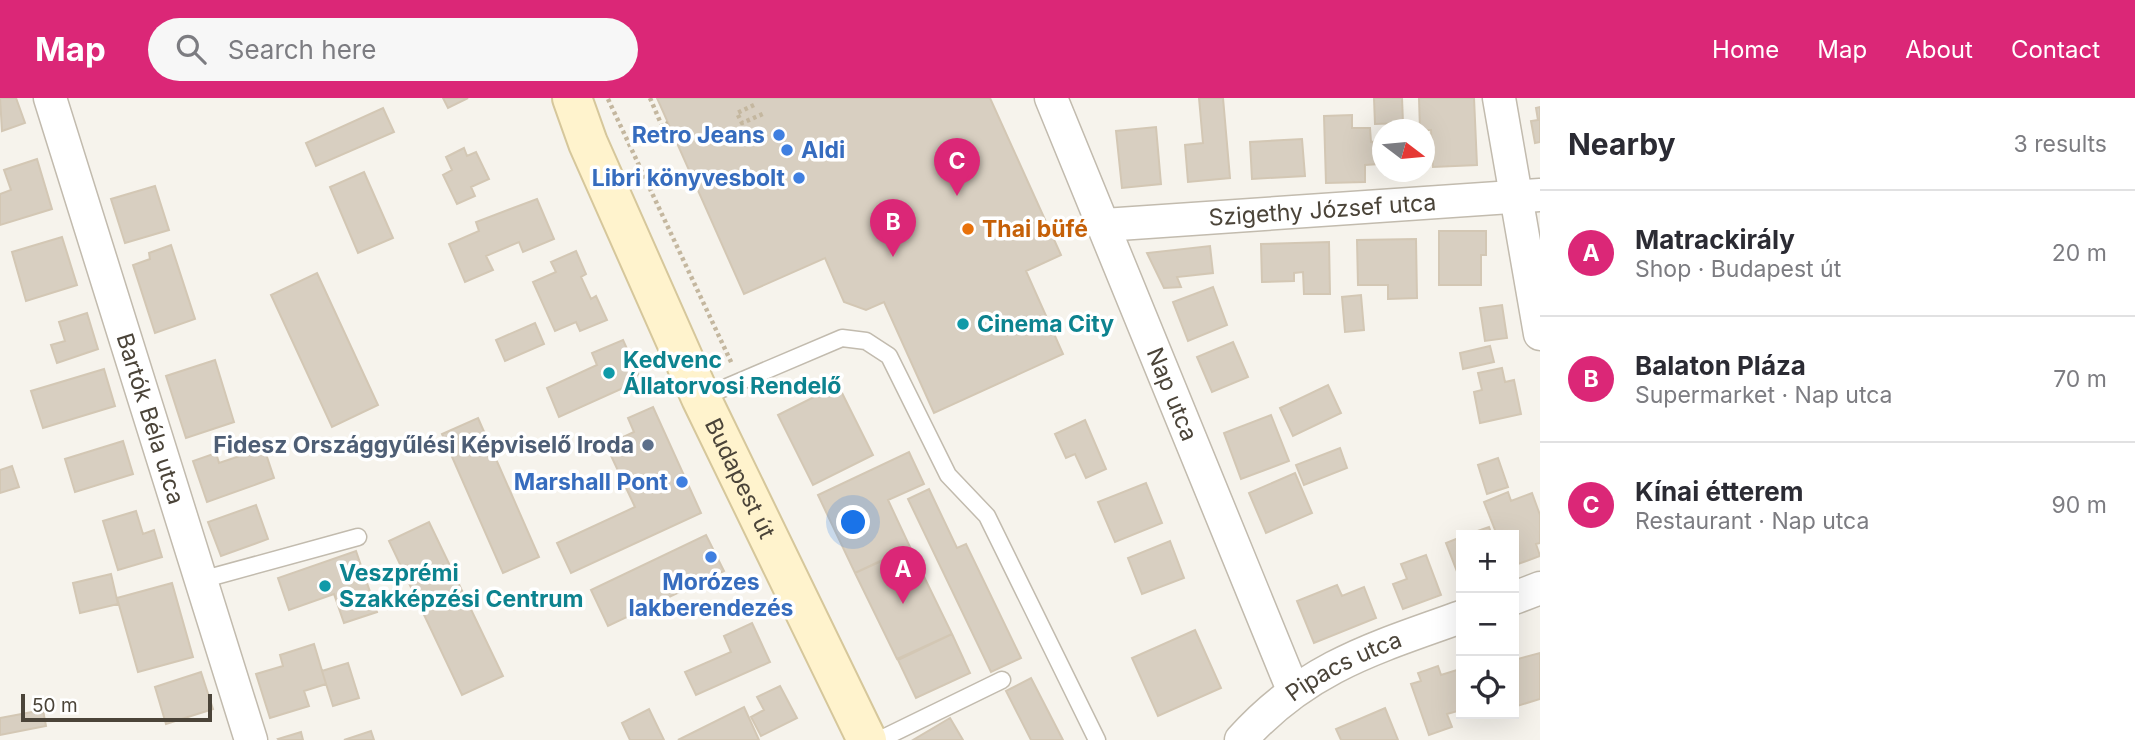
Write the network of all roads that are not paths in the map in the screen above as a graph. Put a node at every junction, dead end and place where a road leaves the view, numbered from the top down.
1 (50, 98) edge
2 (572, 98) edge
3 (1051, 98) edge
4 (1499, 98) edge
5 (1528, 196) edge
6 (1104, 225) junction
7 (1540, 334) edge
8 (701, 398) junction
9 (358, 537) dead end
10 (201, 580) junction
11 (1540, 588) edge
12 (1519, 596) edge
13 (1456, 619) edge
14 (1002, 680) dead end
15 (1293, 690) junction
16 (251, 740) edge
17 (867, 740) edge
18 (879, 740) edge
19 (1097, 740) edge
20 (1241, 740) edge

1 - 10 street, Bartók Béla utca
2 - 8 main road, Budapest út
3 - 6 street, Nap utca
4 - 5 street
5 - 6 street, Szigethy József utca
5 - 7 street
6 - 15 street, Nap utca
8 - 17 main road, Budapest út
8 - 19 lane
9 - 10 lane
10 - 16 street, Bartók Béla utca
11 - 12 street
13 - 15 street, Pipacs utca
14 - 18 lane
15 - 20 street, Pipacs utca

